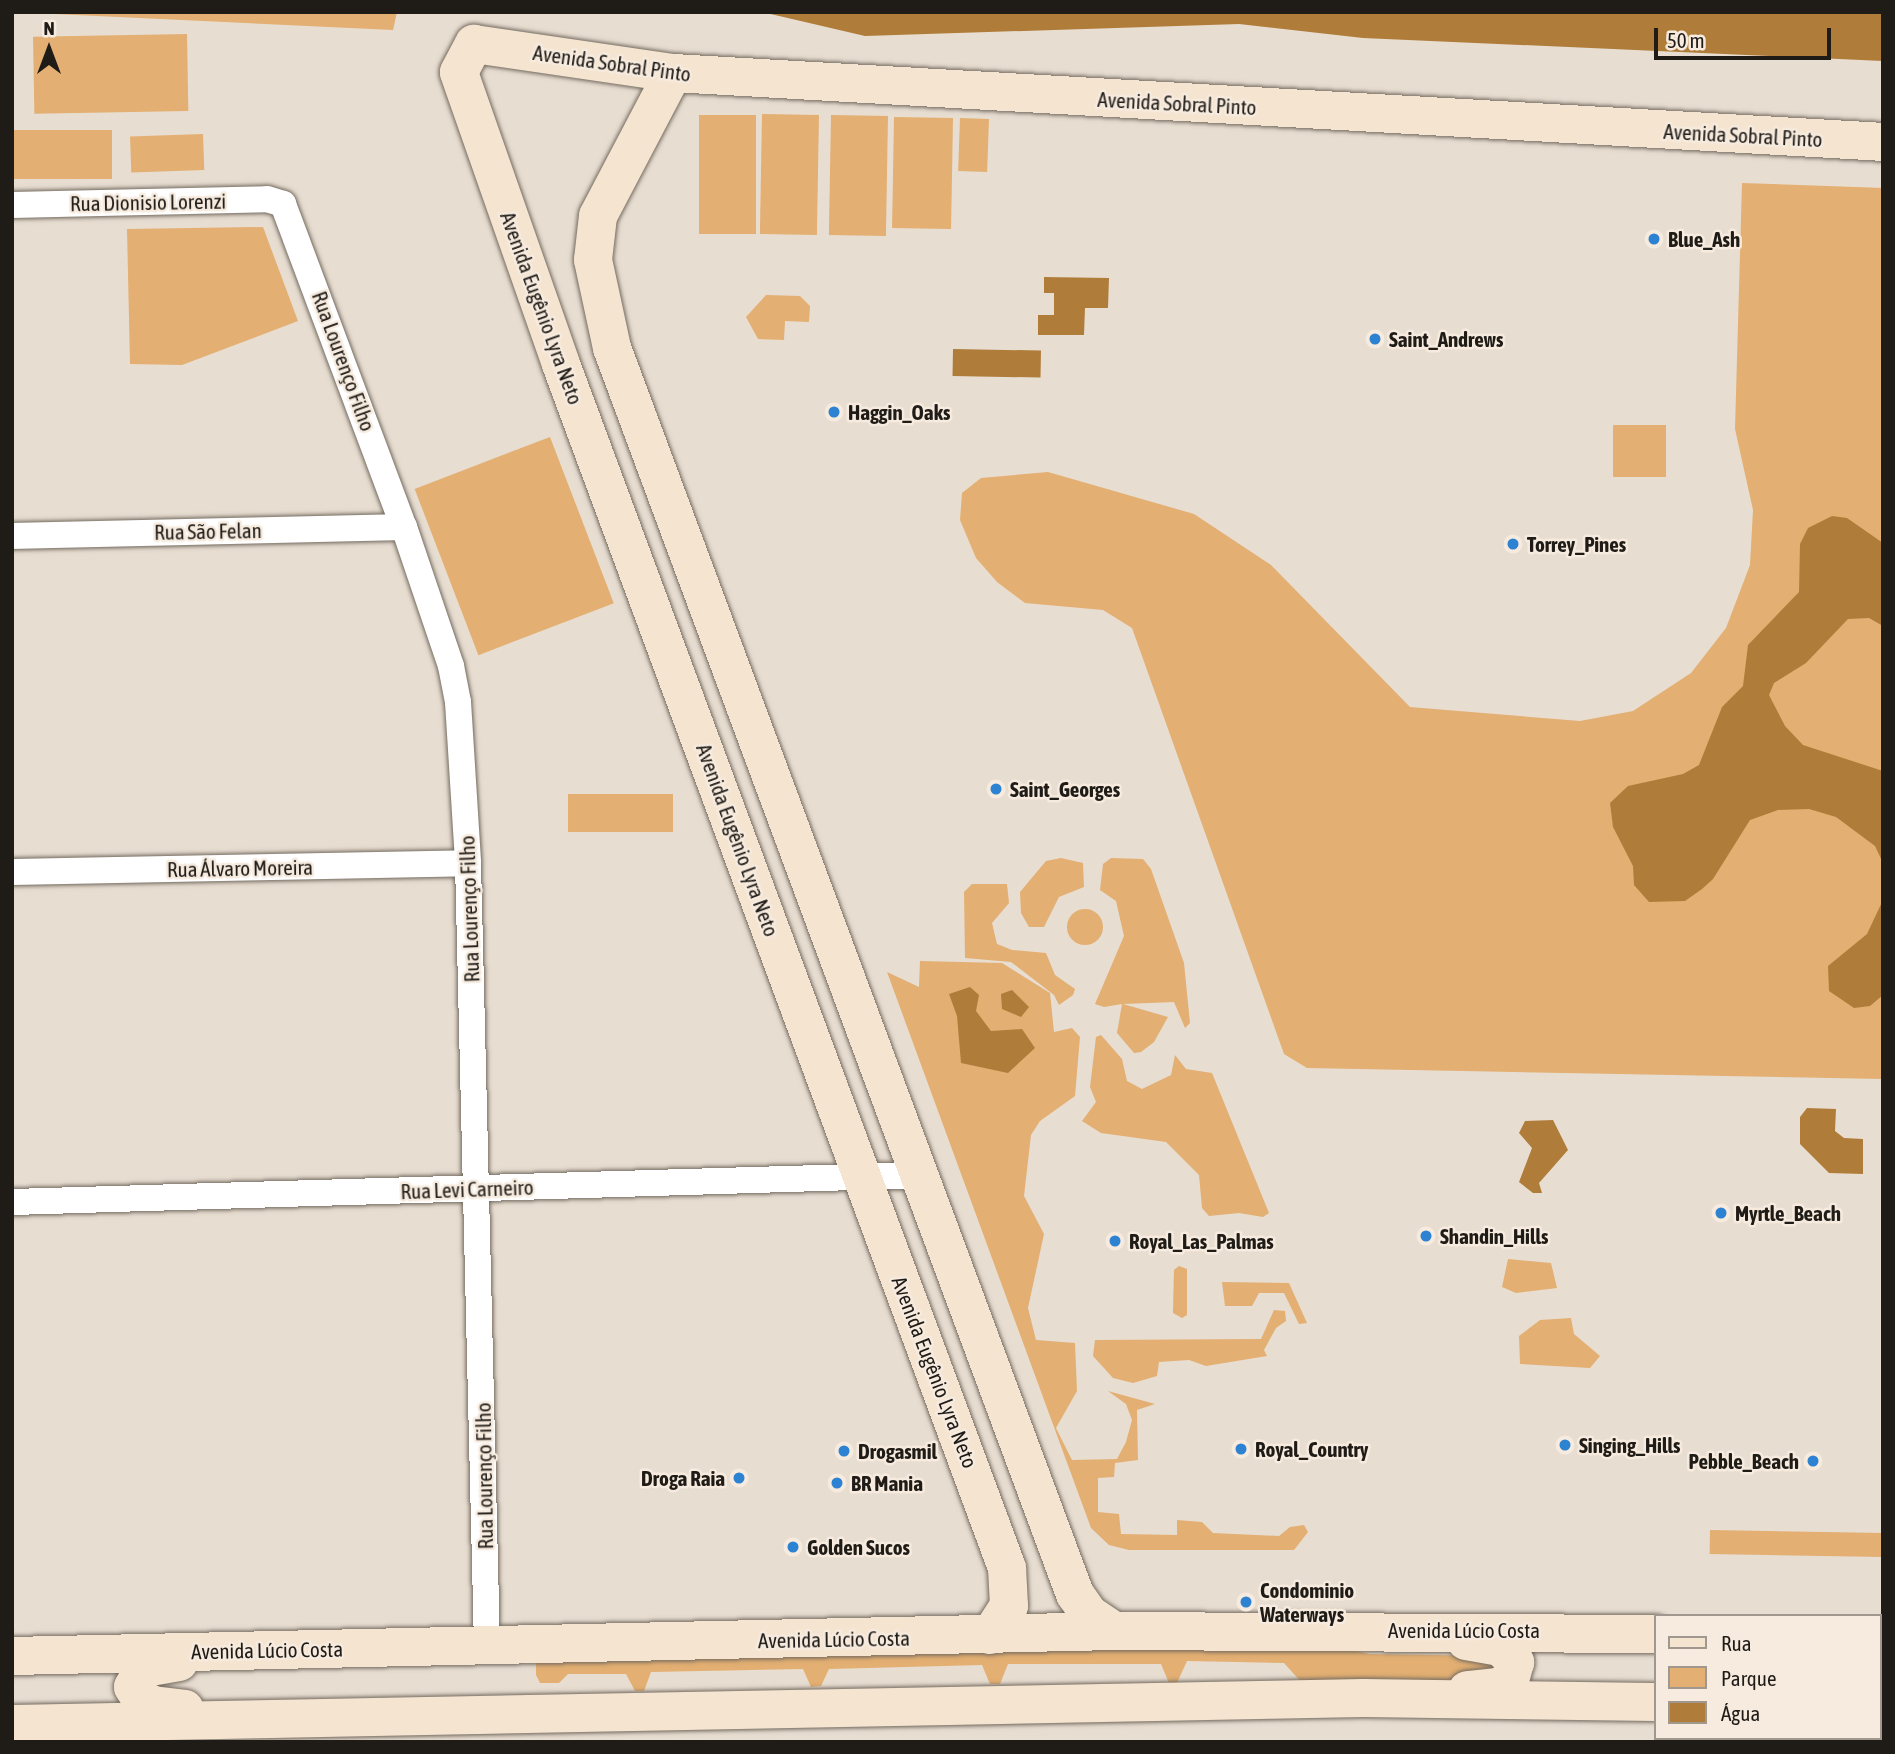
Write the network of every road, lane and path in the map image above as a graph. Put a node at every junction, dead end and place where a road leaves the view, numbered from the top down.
1 (474, 44) joint
2 (673, 73) junction
3 (1883, 142) edge
4 (283, 204) joint
5 (12, 205) edge
6 (612, 348) junction
7 (561, 364) junction
8 (404, 527) junction
9 (12, 536) edge
10 (772, 773) junction
11 (721, 792) junction
12 (468, 863) junction
13 (12, 872) edge
14 (921, 1175) junction
15 (862, 1180) junction
16 (479, 1188) junction
17 (12, 1202) edge
18 (1402, 1629) junction
19 (1114, 1631) junction
20 (1654, 1634) edge
21 (990, 1635) junction
22 (487, 1644) junction
23 (240, 1651) junction
24 (12, 1656) edge
25 (1883, 1667) edge
26 (1883, 1680) edge
27 (1363, 1698) junction
28 (1654, 1702) edge
29 (238, 1717) junction
30 (12, 1724) edge

1 - 2 street, Avenida Sobral Pinto
1 - 7 street, Avenida Eugênio Lyra Neto
2 - 3 street, Avenida Sobral Pinto
2 - 6 street
4 - 5 street, Rua Dionisio Lorenzi
4 - 8 street, Rua Lourenço Filho
6 - 7 street
6 - 10 street
7 - 11 street, Avenida Eugênio Lyra Neto
8 - 9 street, Rua São Felan
8 - 12 street, Rua Lourenço Filho
10 - 11 street
10 - 14 street
11 - 15 street, Avenida Eugênio Lyra Neto
12 - 13 street, Rua Álvaro Moreira
12 - 16 street, Rua Lourenço Filho
14 - 15 street, Rua Levi Carneiro
14 - 19 street
15 - 16 street, Rua Levi Carneiro
15 - 21 street, Avenida Eugênio Lyra Neto
16 - 17 street, Rua Levi Carneiro
16 - 22 street, Rua Lourenço Filho
18 - 19 street, Avenida Lúcio Costa
18 - 20 street, Avenida Lúcio Costa
18 - 27 street
19 - 21 street, Avenida Lúcio Costa
21 - 22 street, Avenida Lúcio Costa
22 - 23 street, Avenida Lúcio Costa
23 - 24 street, Avenida Lúcio Costa
23 - 29 street
25 - 26 street
27 - 28 street
27 - 29 street
29 - 30 street

